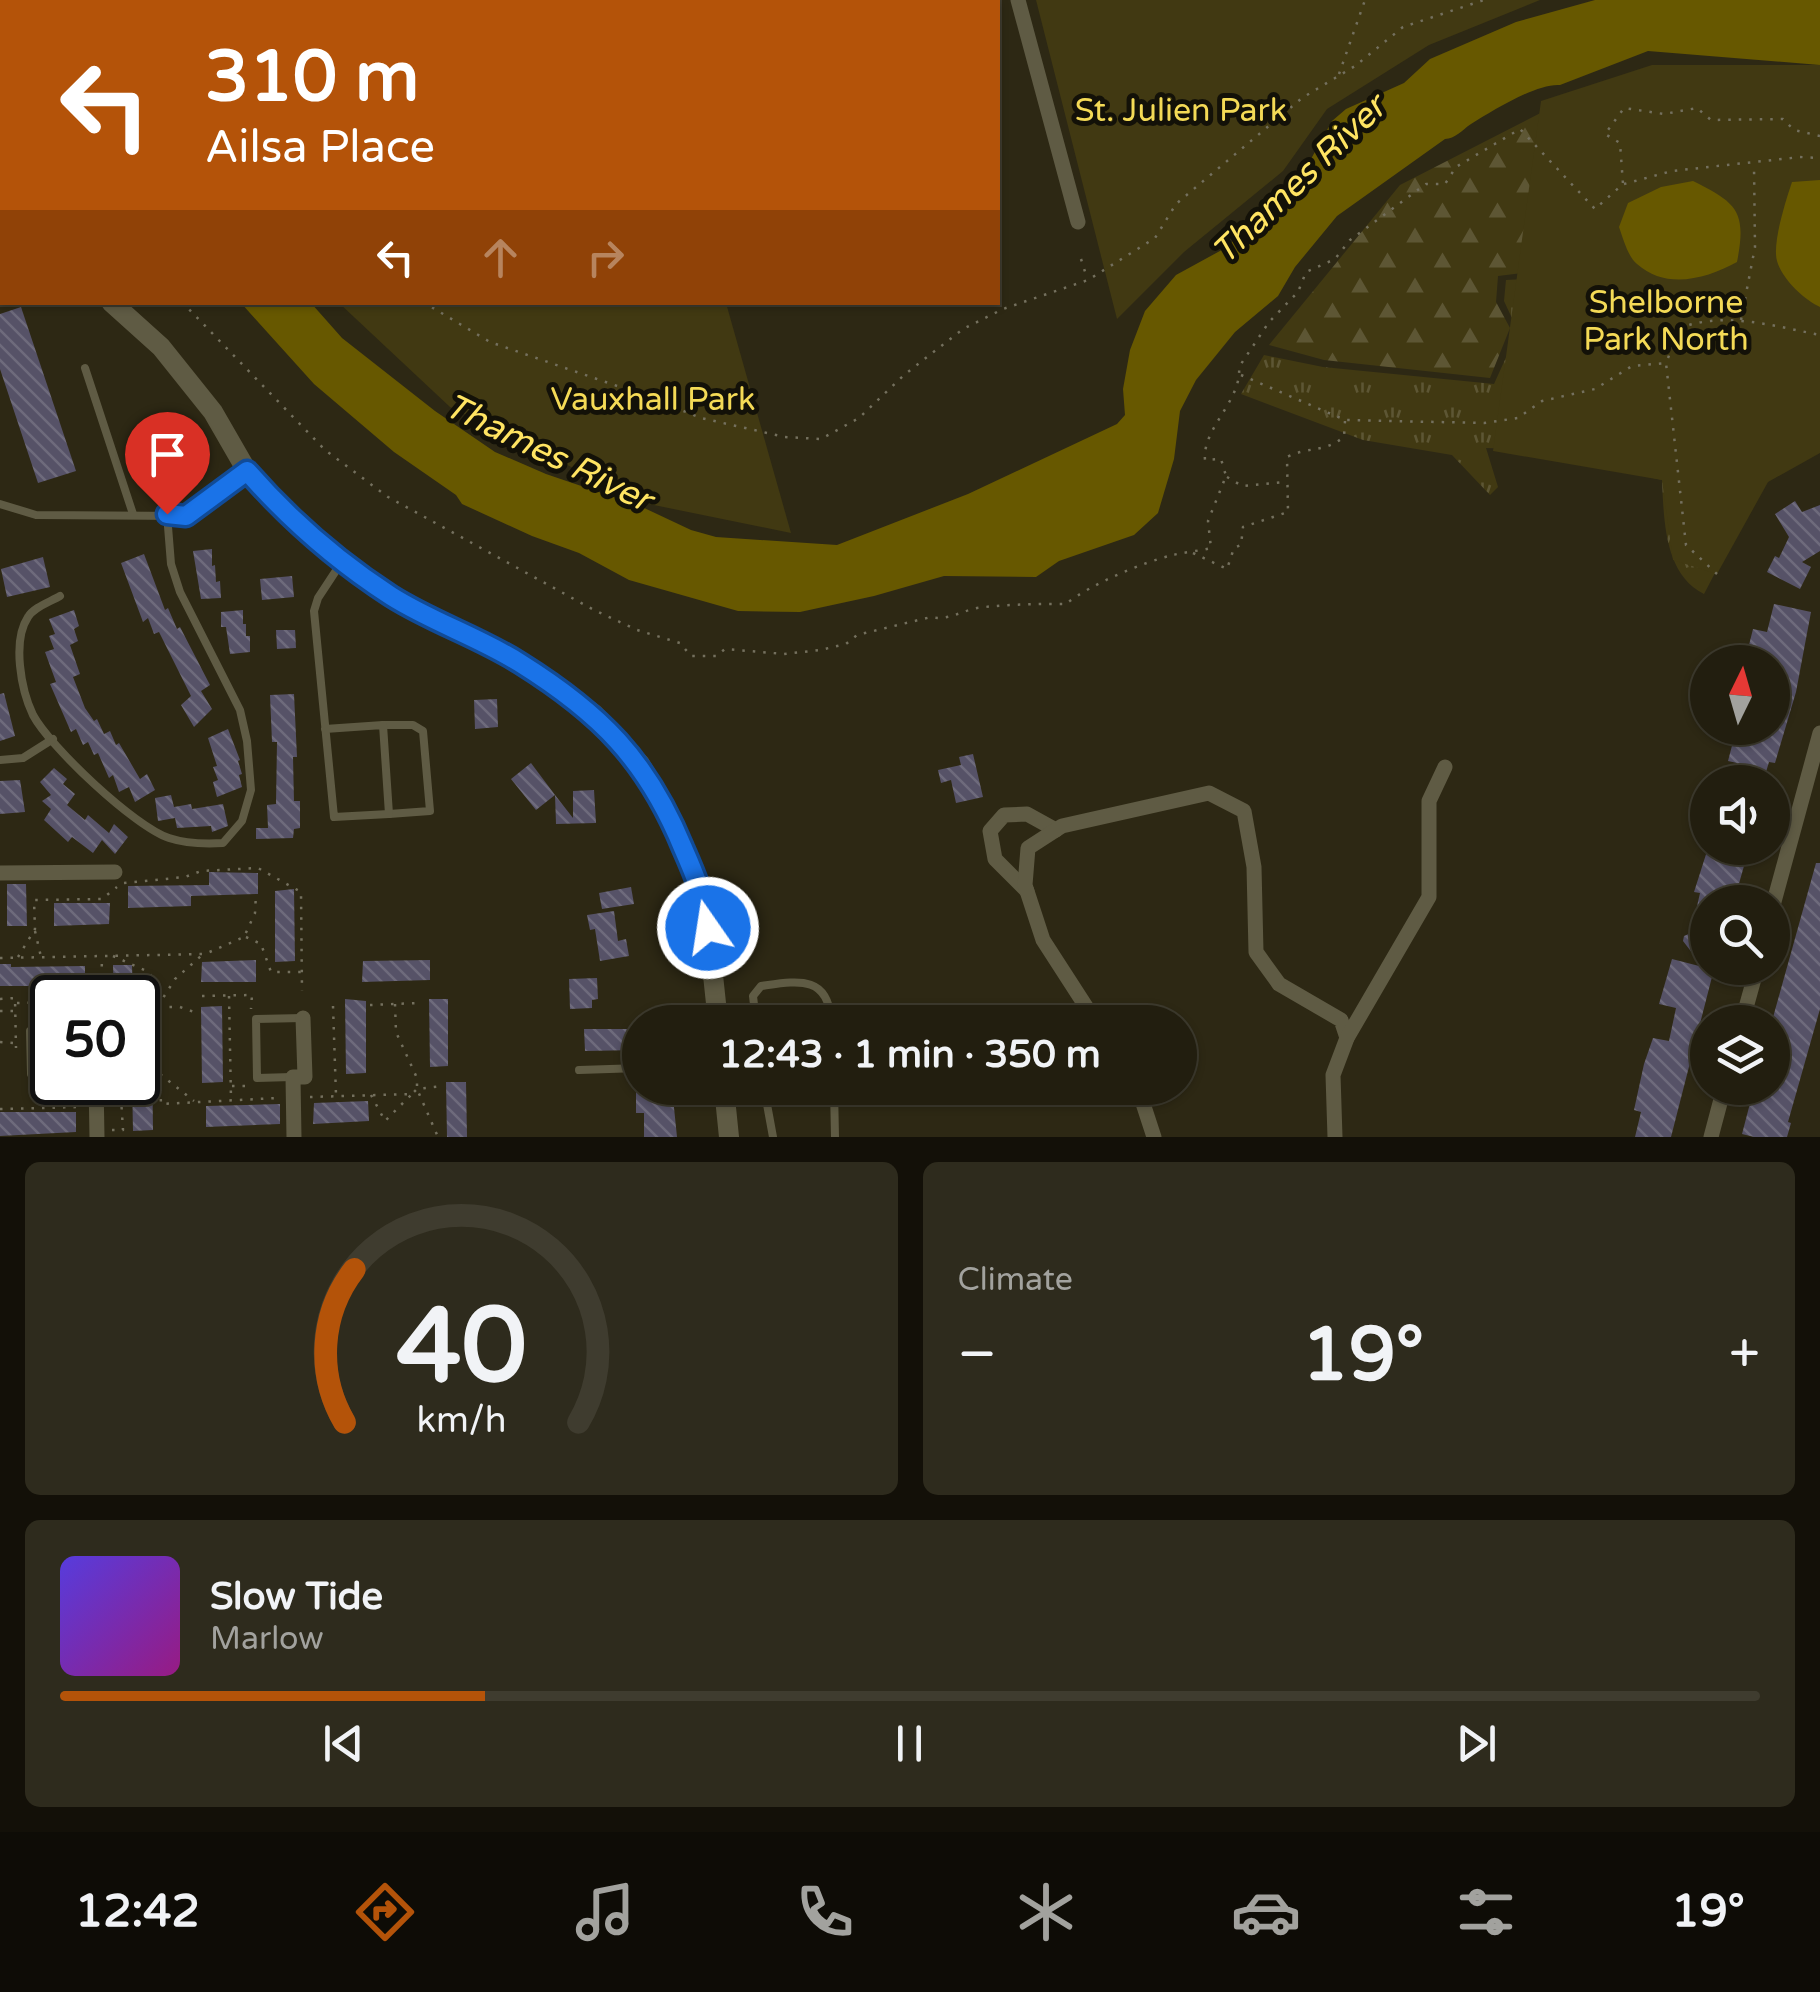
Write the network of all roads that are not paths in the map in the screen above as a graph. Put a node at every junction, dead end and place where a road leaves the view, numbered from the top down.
1 (1018, 0) edge
2 (1078, 222) dead end
3 (113, 305) edge
4 (85, 368) dead end
5 (247, 471) junction
6 (0, 504) edge
7 (132, 514) junction
8 (167, 514) junction
9 (343, 560) junction
10 (60, 596) dead end
11 (382, 725) junction
12 (325, 729) junction
13 (1820, 733) edge
14 (53, 739) junction
15 (0, 760) edge
16 (1445, 767) dead end
17 (389, 814) junction
18 (1056, 830) junction
19 (115, 872) dead end
20 (0, 874) edge
21 (1778, 885) edge
22 (1027, 891) junction
23 (716, 1005) edge
24 (754, 1005) edge
25 (829, 1005) edge
26 (1085, 1005) edge
27 (303, 1018) joint
28 (1347, 1038) junction
29 (622, 1069) edge
30 (580, 1070) dead end
31 (293, 1077) junction
32 (96, 1105) edge
33 (726, 1105) edge
34 (767, 1105) edge
35 (834, 1105) edge
36 (1144, 1105) edge
37 (1719, 1105) edge
38 (97, 1134) edge
39 (294, 1137) edge
40 (729, 1137) edge
41 (773, 1137) edge
42 (835, 1137) edge
43 (1154, 1137) edge
44 (1335, 1137) edge
45 (1711, 1137) edge

1 - 2 street
3 - 5 main road
4 - 7 lane
5 - 8 lane
5 - 9 main road
6 - 7 lane
7 - 8 lane
8 - 14 lane
9 - 12 lane
9 - 23 main road
10 - 14 lane
11 - 12 lane
11 - 17 lane
11 - 17 lane
12 - 17 lane
13 - 21 street
14 - 15 lane
16 - 28 street
18 - 22 street
18 - 22 street
18 - 28 street
19 - 20 street
22 - 26 street
24 - 25 lane
27 - 31 street
27 - 31 lane
28 - 44 street
29 - 30 lane
31 - 39 street
32 - 38 street
33 - 40 main road
34 - 41 lane
35 - 42 lane
36 - 43 street
37 - 45 street

